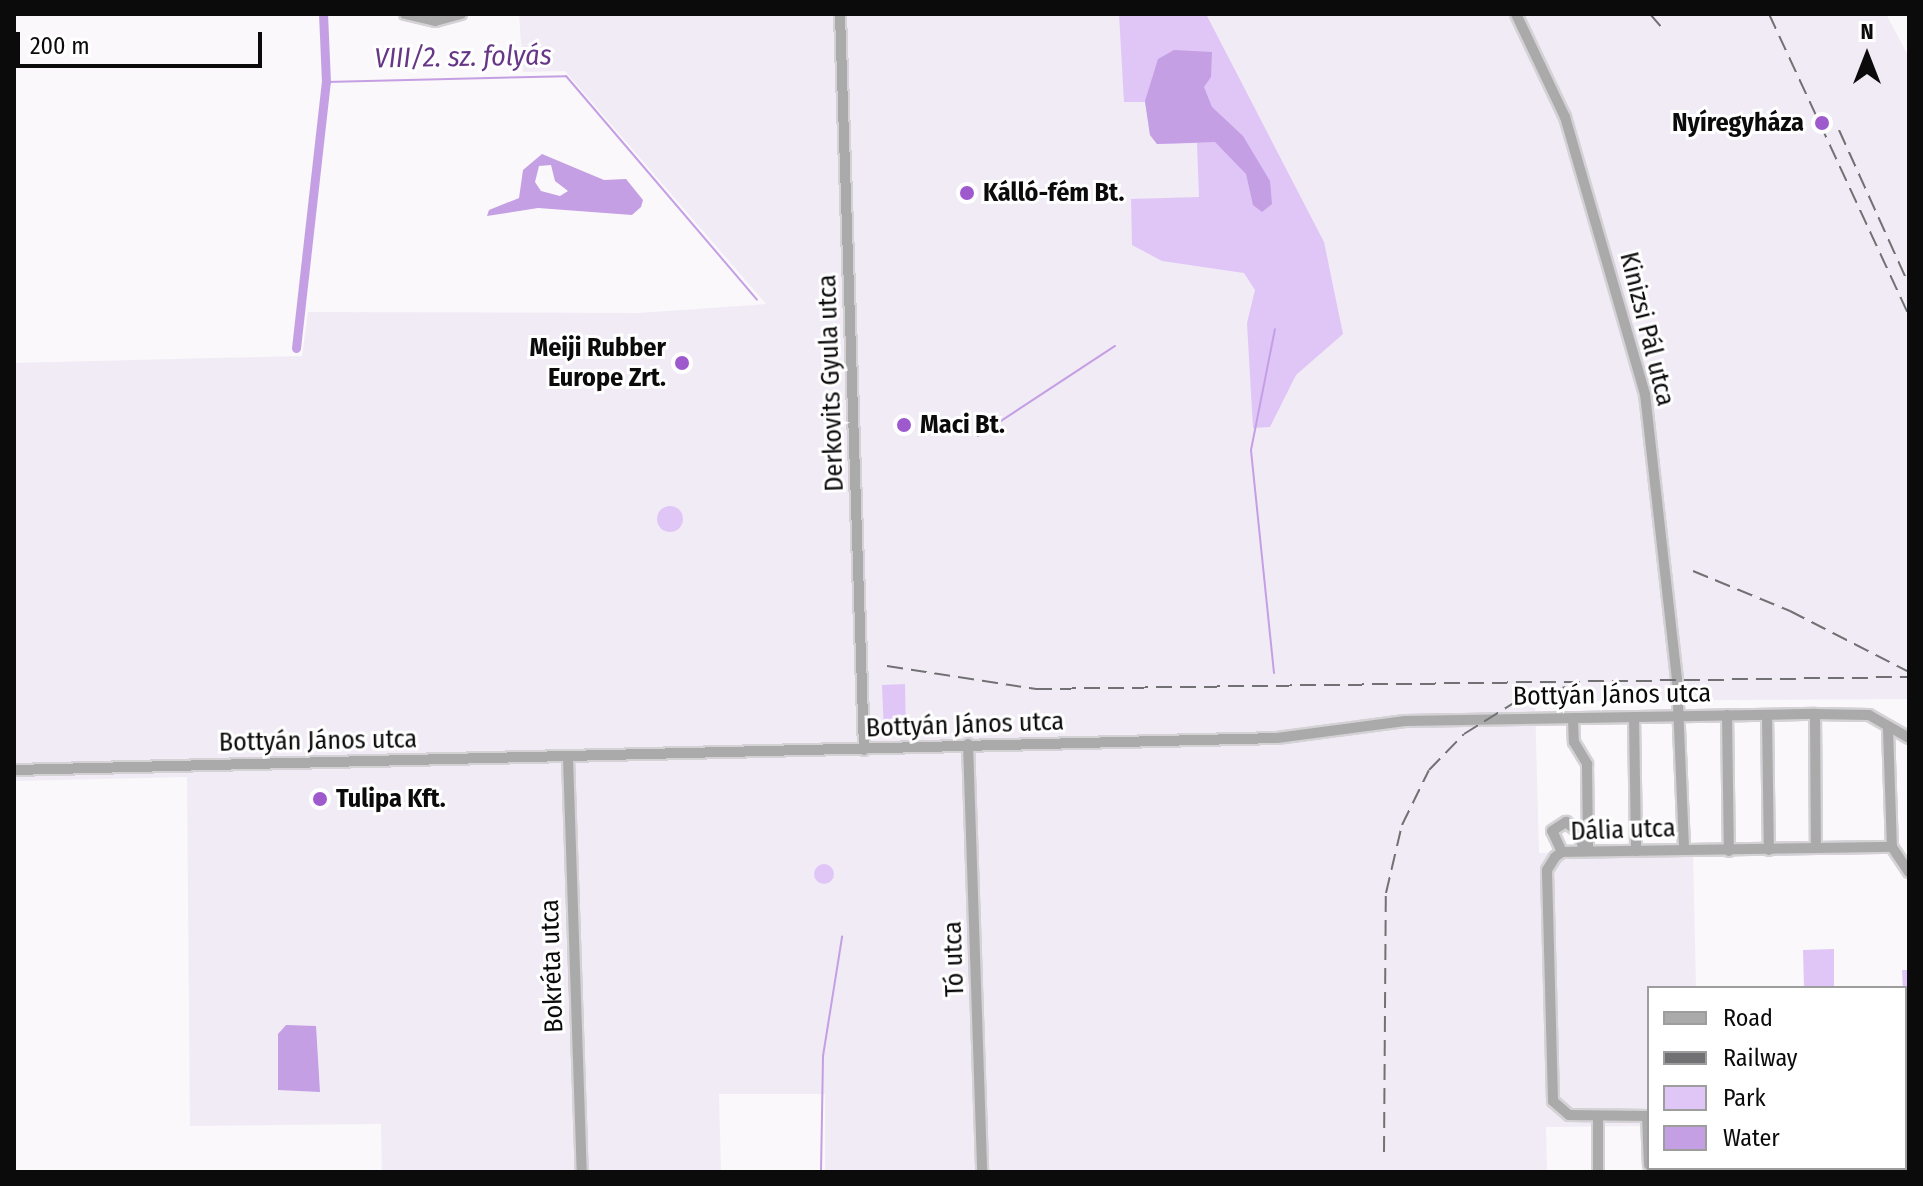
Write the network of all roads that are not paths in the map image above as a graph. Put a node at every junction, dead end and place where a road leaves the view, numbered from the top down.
1 (405, 14) edge
2 (461, 14) edge
3 (840, 14) edge
4 (1516, 14) edge
5 (1815, 714) junction
6 (1727, 715) junction
7 (1767, 715) junction
8 (1634, 717) junction
9 (1679, 717) junction
10 (1573, 718) junction
11 (1888, 729) junction
12 (1909, 738) edge
13 (968, 744) junction
14 (864, 750) junction
15 (568, 758) junction
16 (14, 770) edge
17 (1892, 847) junction
18 (1816, 848) junction
19 (1684, 850) junction
20 (1769, 850) junction
21 (1586, 851) junction
22 (1636, 851) junction
23 (1729, 851) junction
24 (1562, 852) junction
25 (1909, 872) edge
26 (1647, 1116) edge
27 (1598, 1117) junction
28 (582, 1172) edge
29 (982, 1172) edge
30 (1598, 1172) edge

1 - 2 street
3 - 14 street, Derkovits Gyula utca
4 - 9 street, Kinizsi Pál utca
5 - 7 street, Bottyán János utca
5 - 11 street, Bottyán János utca
5 - 18 street
6 - 7 street, Bottyán János utca
6 - 9 street, Bottyán János utca
6 - 23 street
7 - 20 street
8 - 9 street, Bottyán János utca
8 - 10 street, Bottyán János utca
8 - 22 street
9 - 19 street, Kinizsi Pál utca
10 - 13 street, Bottyán János utca
10 - 21 street
11 - 12 street, Bottyán János utca
11 - 17 street
13 - 14 street, Bottyán János utca
13 - 29 street, Tó utca
14 - 15 street, Bottyán János utca
15 - 16 street, Bottyán János utca
15 - 28 street, Bokréta utca
17 - 18 street, Dália utca
17 - 25 street
18 - 20 street, Dália utca
19 - 22 street, Dália utca
19 - 23 street, Dália utca
20 - 23 street, Dália utca
21 - 22 street, Dália utca
21 - 24 street, Dália utca
21 - 24 street
24 - 27 street, Dália utca
26 - 27 street
27 - 30 street

